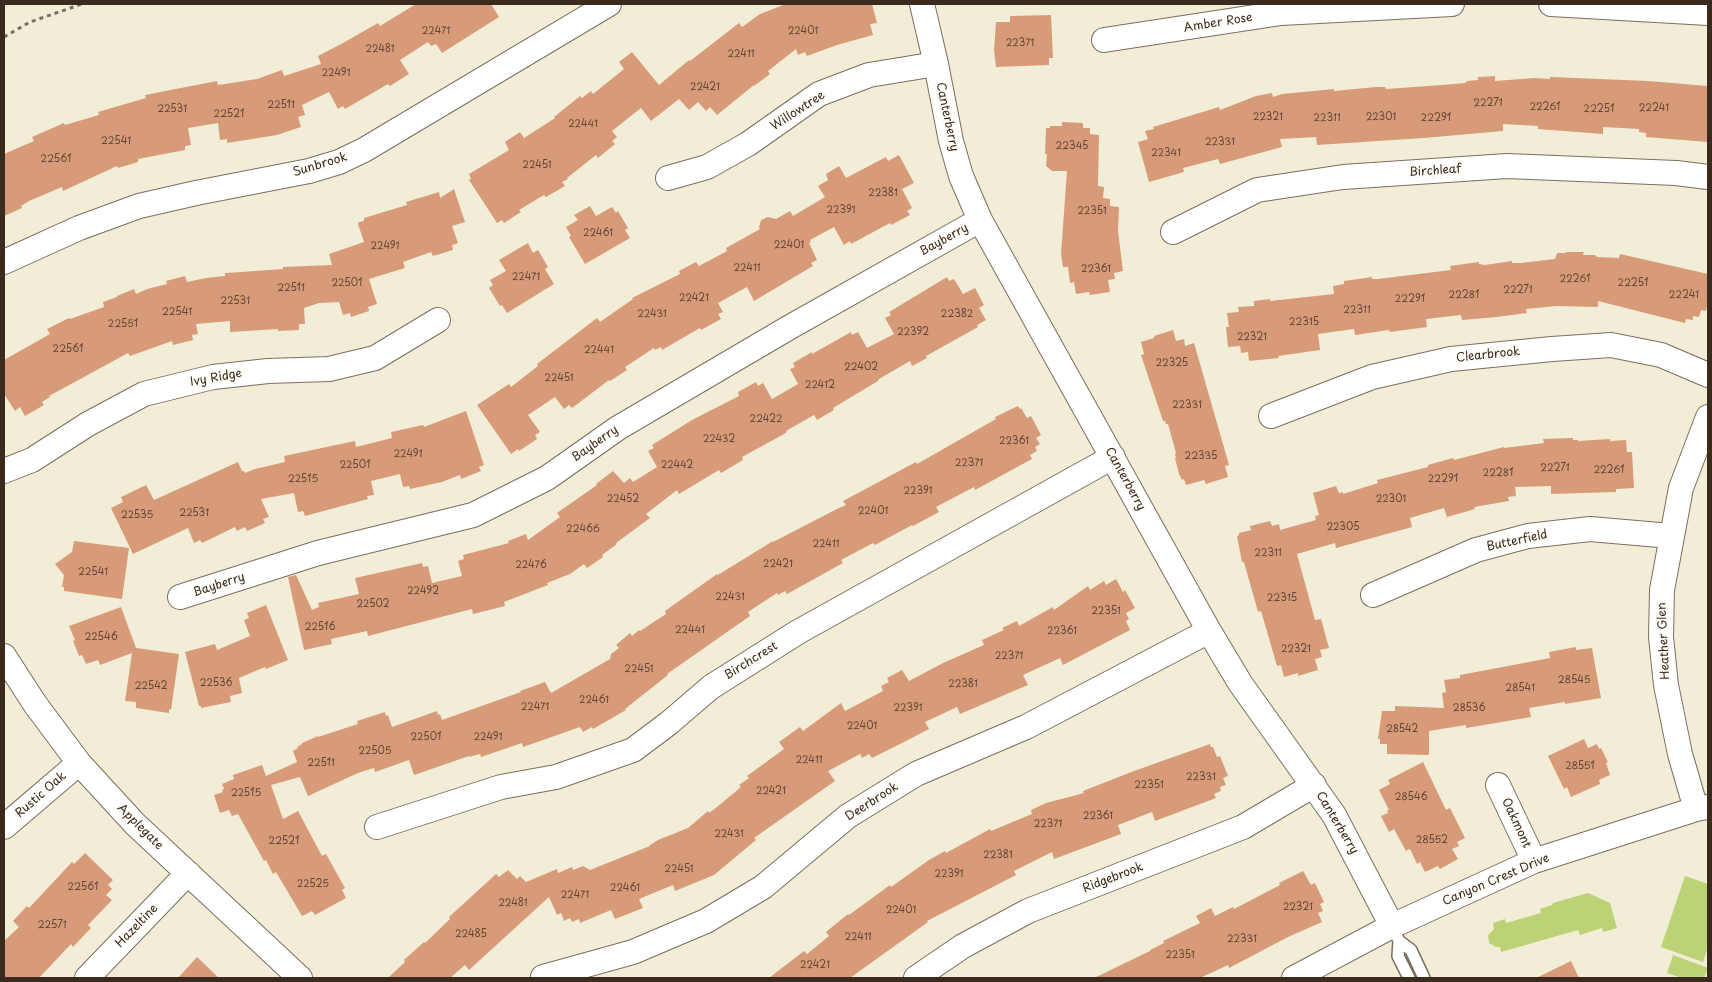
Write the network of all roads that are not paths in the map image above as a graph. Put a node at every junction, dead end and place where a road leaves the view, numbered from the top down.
1 (609, 4) edge
2 (922, 4) edge
3 (1452, 4) edge
4 (1550, 4) edge
5 (1708, 13) edge
6 (1104, 40) dead end
7 (936, 64) junction
8 (1708, 177) edge
9 (668, 178) dead end
10 (980, 220) junction
11 (1173, 232) dead end
12 (4, 262) edge
13 (438, 320) dead end
14 (1708, 375) edge
15 (1272, 416) dead end
16 (1708, 417) edge
17 (1113, 457) junction
18 (4, 471) edge
19 (1671, 536) junction
20 (1373, 595) dead end
21 (180, 598) dead end
22 (1209, 631) junction
23 (4, 656) edge
24 (79, 763) junction
25 (1314, 785) junction
26 (1498, 785) dead end
27 (1702, 808) edge
28 (4, 827) edge
29 (377, 827) dead end
30 (1534, 862) junction
31 (188, 873) junction
32 (1396, 934) junction
33 (544, 977) edge
34 (87, 978) edge
35 (300, 978) edge
36 (916, 978) edge
37 (1294, 978) edge
38 (1409, 978) edge
39 (1424, 978) edge

1 - 12 street, Sunbrook
2 - 7 street, Canterberry
3 - 6 street, Amber Rose
4 - 5 street
7 - 9 street, Willowtree
7 - 10 street, Canterberry
8 - 11 street, Birchleaf
10 - 17 street, Canterberry
10 - 21 street, Bayberry
13 - 18 street, Ivy Ridge
14 - 15 street, Clearbrook
16 - 19 street, Heather Glen
17 - 22 street, Canterberry
17 - 29 street, Birchcrest
19 - 20 street, Butterfield
19 - 27 street, Heather Glen
22 - 25 street, Canterberry
22 - 33 street, Deerbrook
23 - 24 street, Applegate
24 - 28 street, Rustic Oak
24 - 31 street, Applegate
25 - 32 street, Canterberry
25 - 36 street, Ridgebrook
26 - 30 street, Oakmont
27 - 30 street, Canyon Crest Drive
30 - 32 street, Canyon Crest Drive
31 - 34 street, Hazeltine
31 - 35 street, Applegate
32 - 37 street, Canyon Crest Drive
32 - 38 lane
32 - 39 lane

